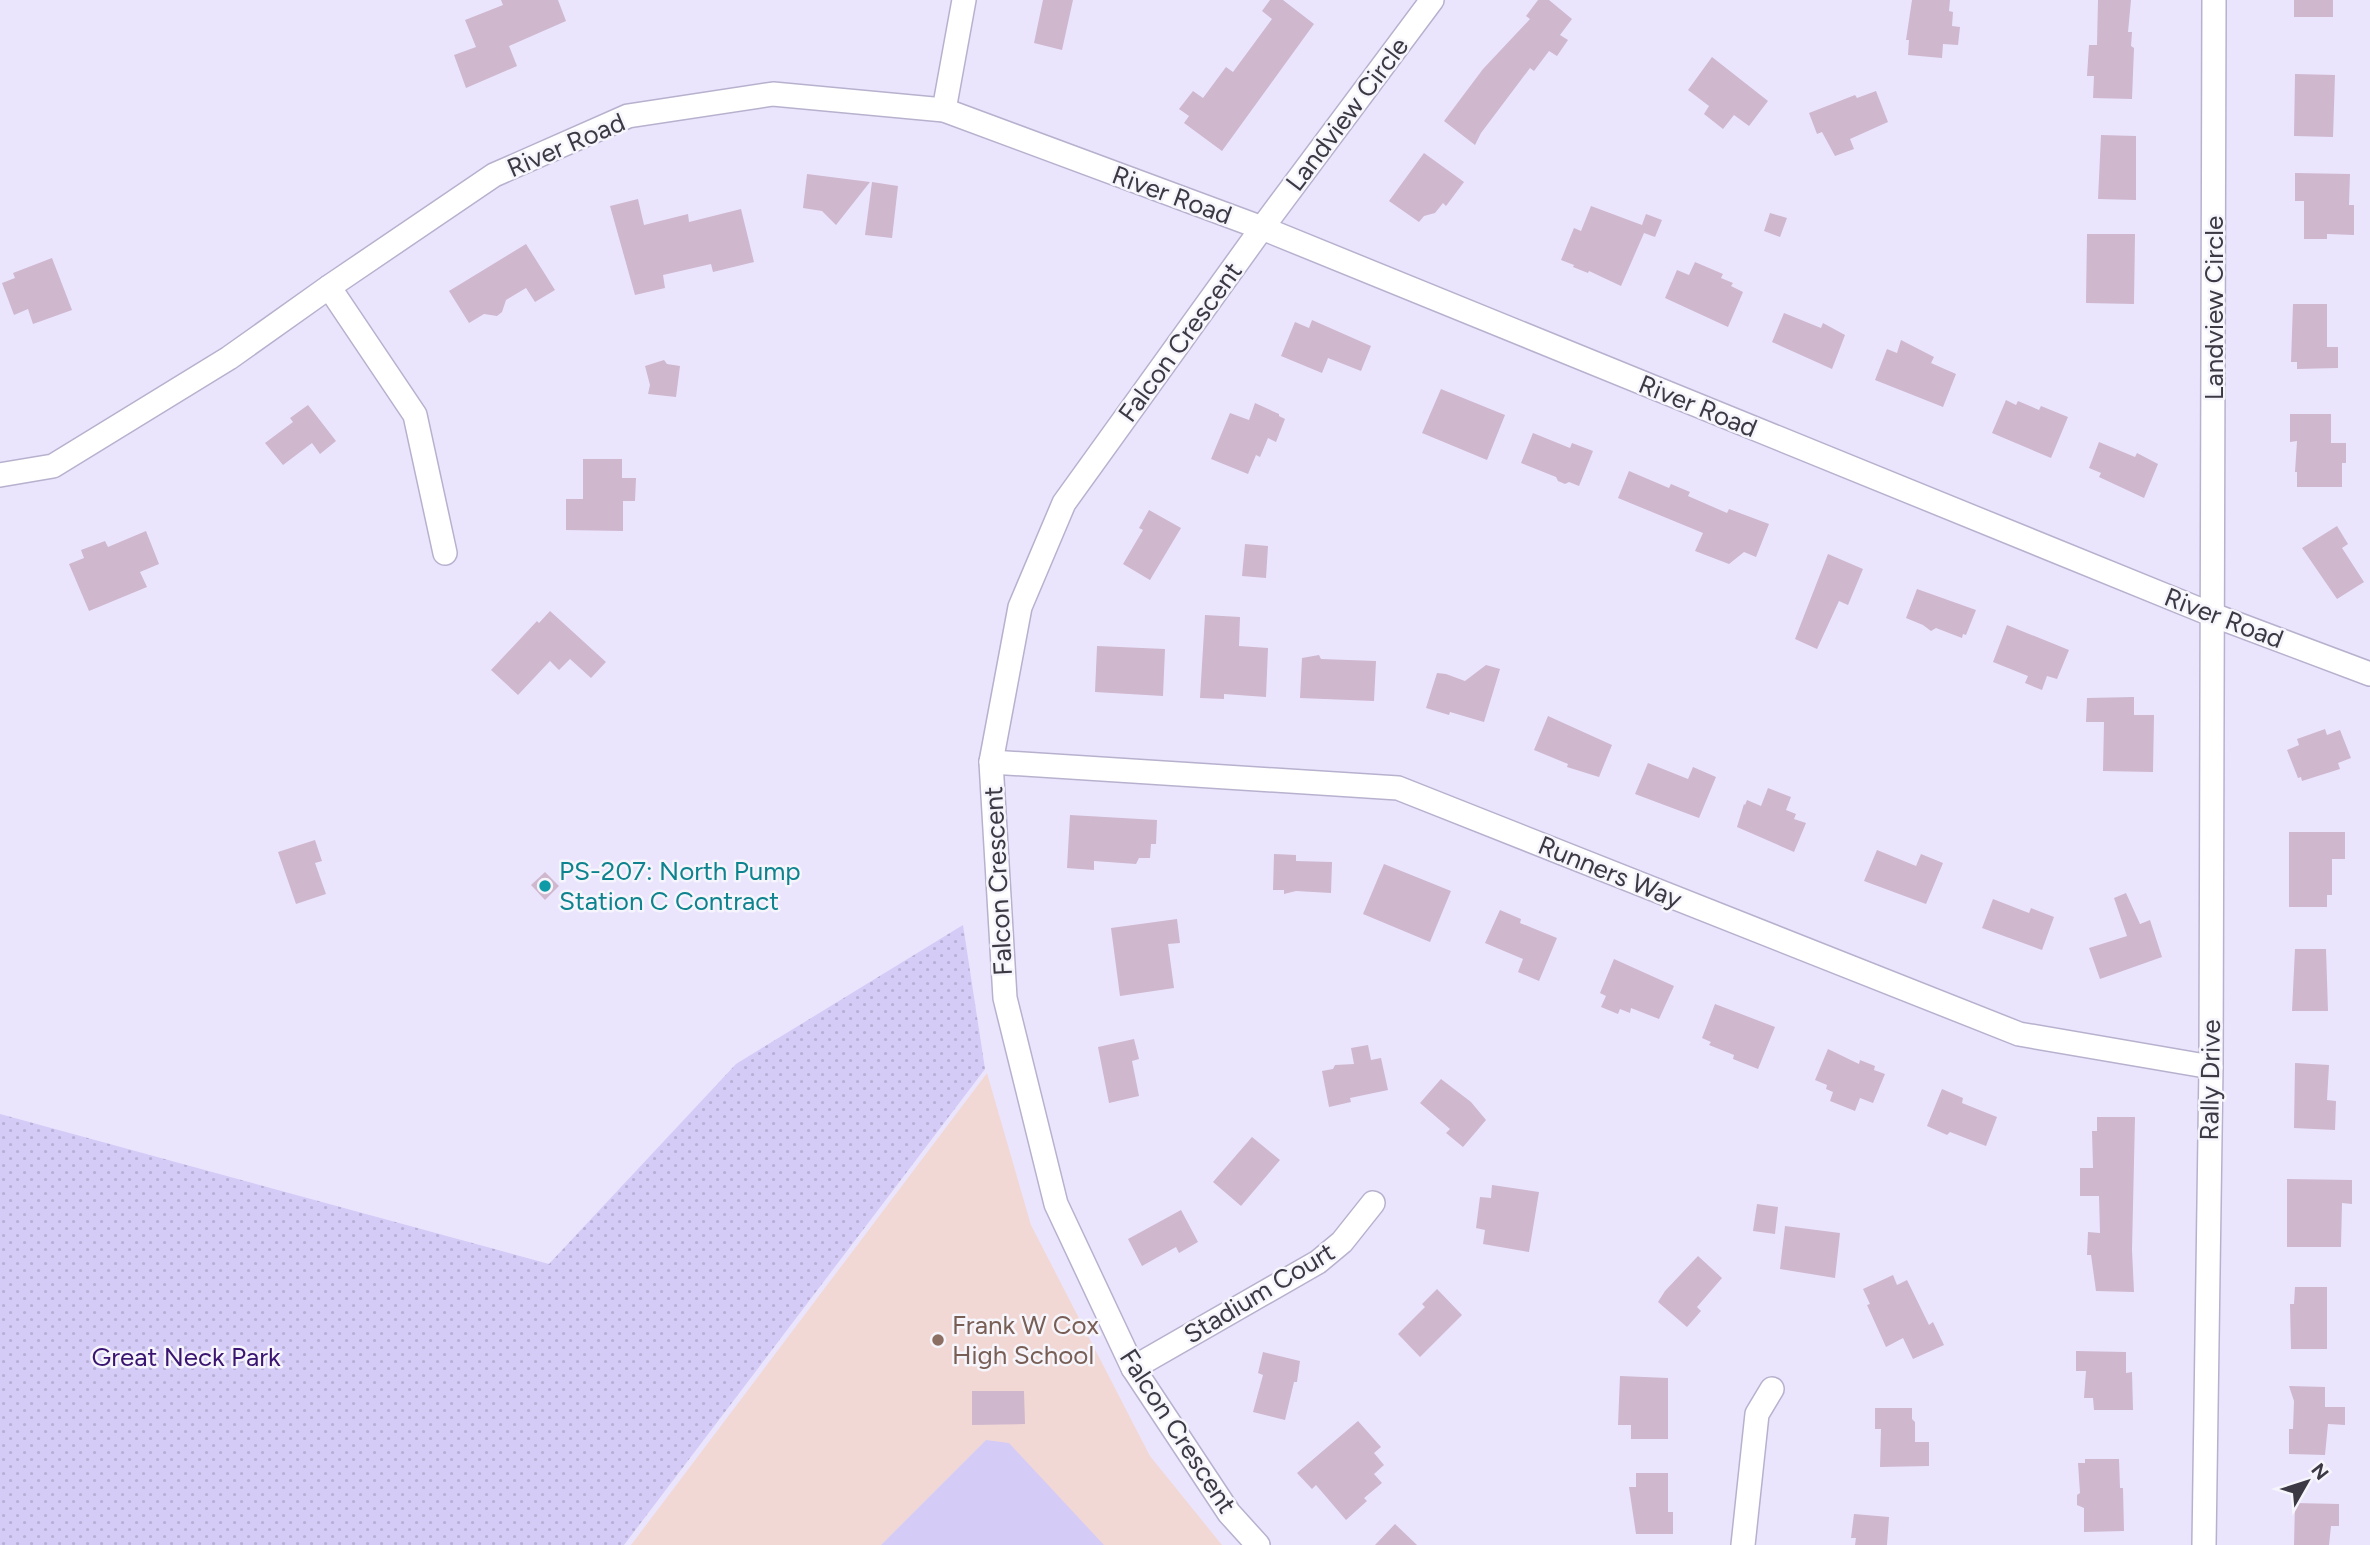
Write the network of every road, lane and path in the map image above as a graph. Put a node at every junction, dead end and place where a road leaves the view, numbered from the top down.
1 (964, 0) edge
2 (1432, 0) edge
3 (2214, 0) edge
4 (944, 110) junction
5 (1262, 228) junction
6 (329, 287) junction
7 (0, 475) edge
8 (445, 553) dead end
9 (2213, 615) junction
10 (2370, 674) edge
11 (991, 762) junction
12 (2211, 1067) junction
13 (1373, 1203) dead end
14 (1133, 1368) junction
15 (1772, 1389) dead end
16 (1258, 1545) edge
17 (1743, 1545) edge
18 (2204, 1545) edge

1 - 4 street
2 - 5 street, Landview Circle
3 - 9 street, Landview Circle
4 - 5 street, River Road
4 - 6 street, River Road
5 - 9 street, River Road
5 - 11 street, Falcon Crescent
6 - 7 street, River Road
6 - 8 street
9 - 10 street, River Road
9 - 12 street, Rally Drive
11 - 12 street, Runners Way
11 - 14 street, Falcon Crescent
12 - 18 street, Rally Drive
13 - 14 street, Stadium Court
14 - 16 street, Falcon Crescent
15 - 17 street

